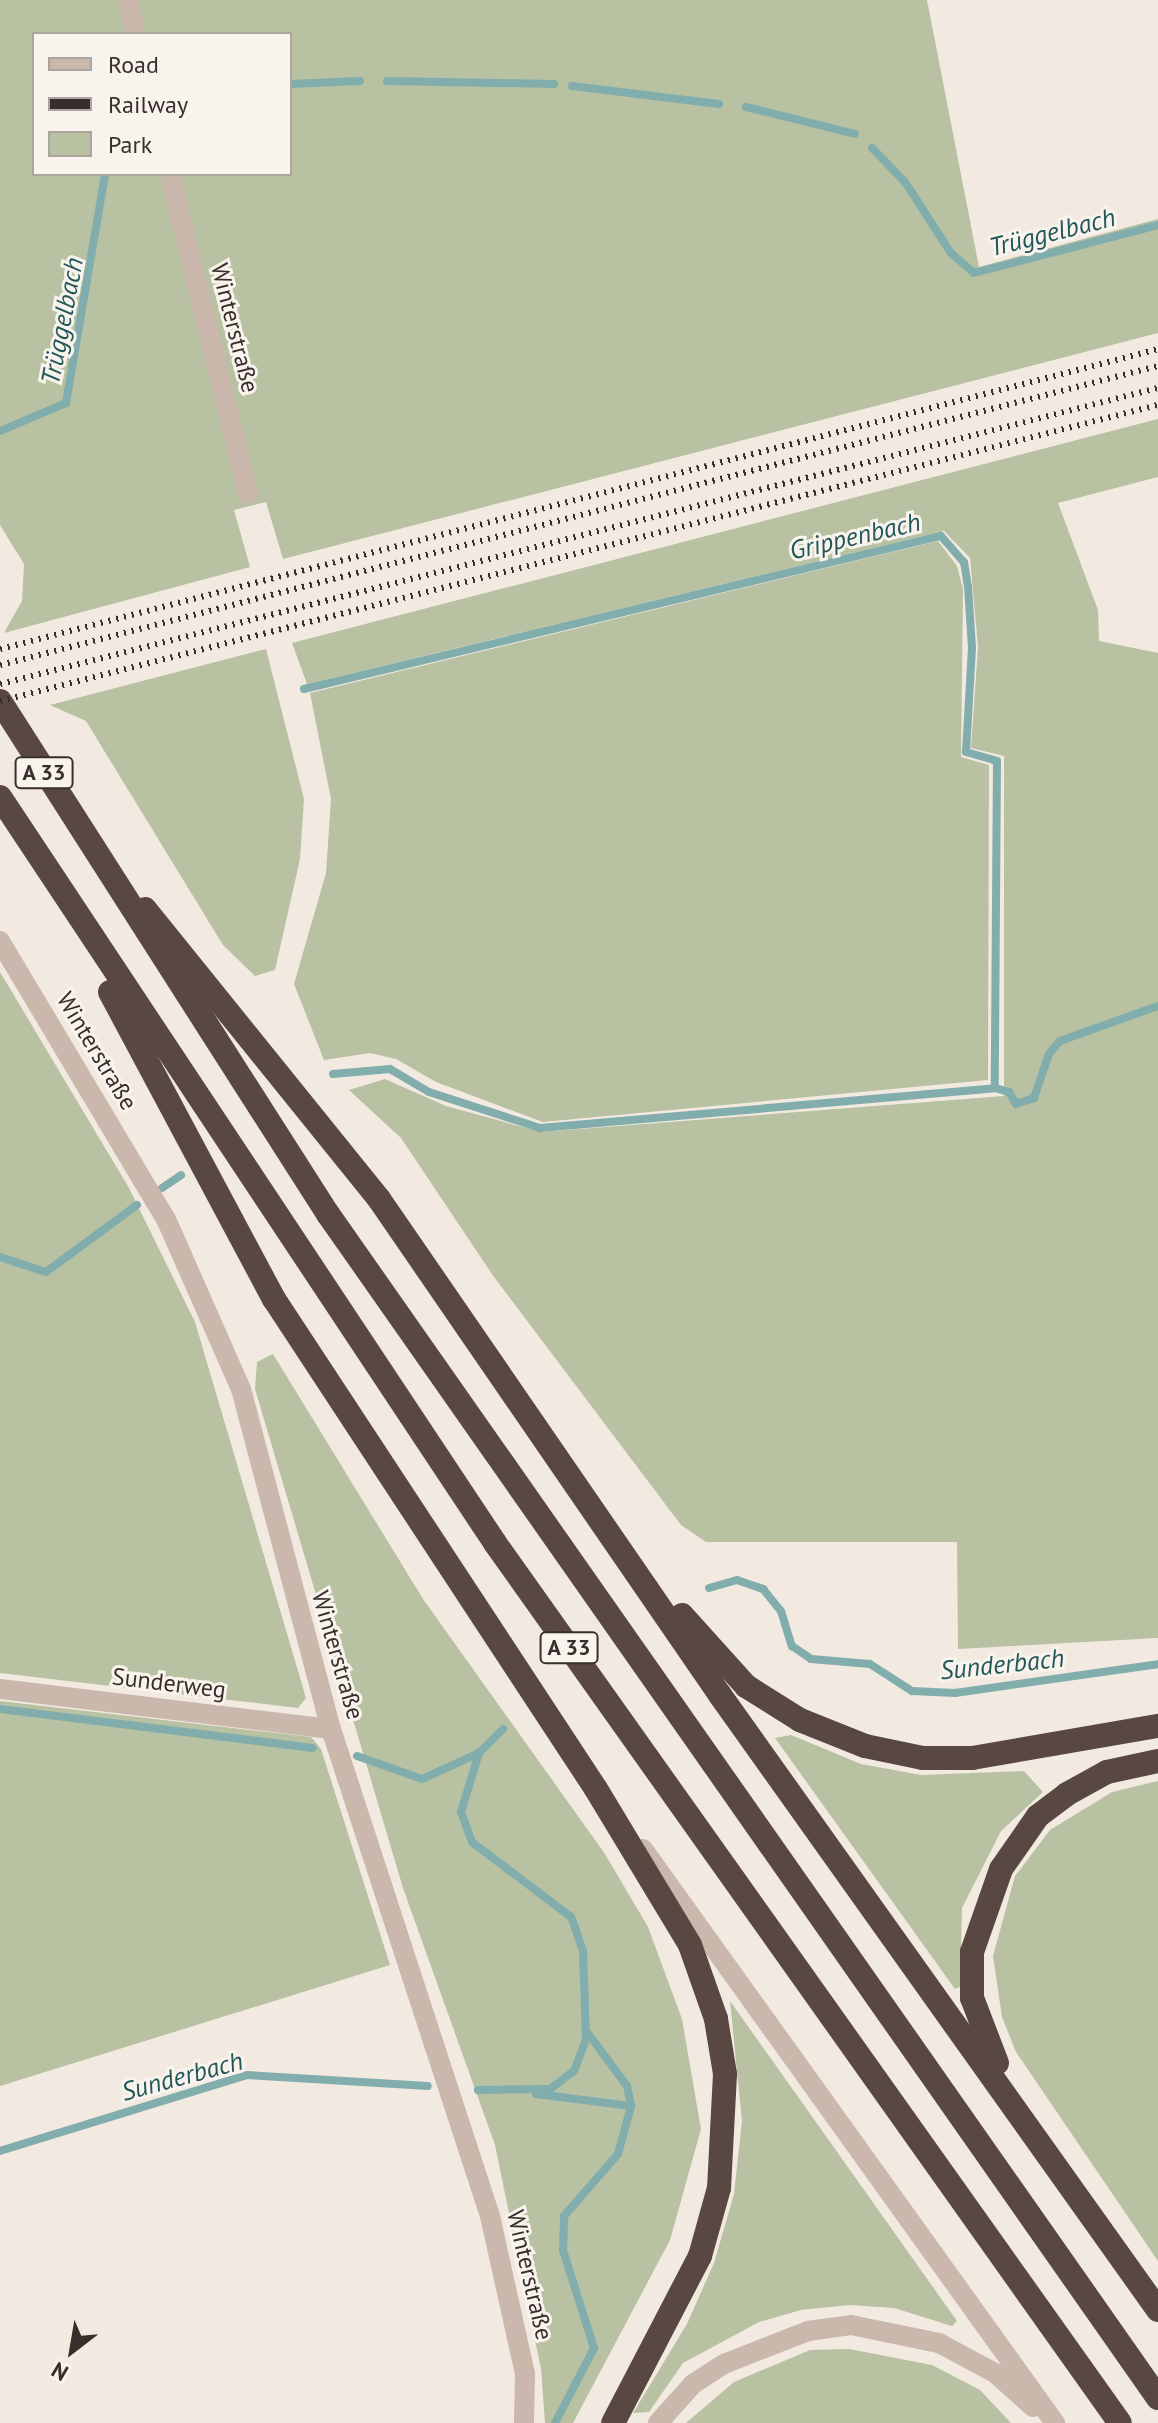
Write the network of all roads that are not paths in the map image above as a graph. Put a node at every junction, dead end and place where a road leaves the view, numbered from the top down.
1 (128, 0) edge
2 (135, 32) edge
3 (170, 176) edge
4 (248, 494) dead end
5 (0, 701) edge
6 (0, 797) edge
7 (87, 844) junction
8 (38, 860) junction
9 (0, 941) edge
10 (639, 1570) junction
11 (0, 1689) edge
12 (1158, 1726) edge
13 (331, 1729) junction
14 (1158, 1761) edge
15 (596, 1789) junction
16 (1030, 2129) junction
17 (1158, 2310) edge
18 (1158, 2398) edge
19 (524, 2423) edge
20 (613, 2423) edge
21 (658, 2423) edge
22 (1047, 2423) edge
23 (1055, 2423) edge
24 (1120, 2423) edge

1 - 2 street
3 - 4 street, Winterstraße
5 - 7 highway, A 33
6 - 8 highway, A 33
7 - 10 highway
7 - 18 highway, A 33
8 - 15 highway
8 - 24 highway, A 33
9 - 13 street, Winterstraße
10 - 12 highway
10 - 16 highway
11 - 13 street, Sunderweg
13 - 19 street, Winterstraße
14 - 16 highway
15 - 20 highway
15 - 23 street
16 - 17 highway
21 - 22 street

